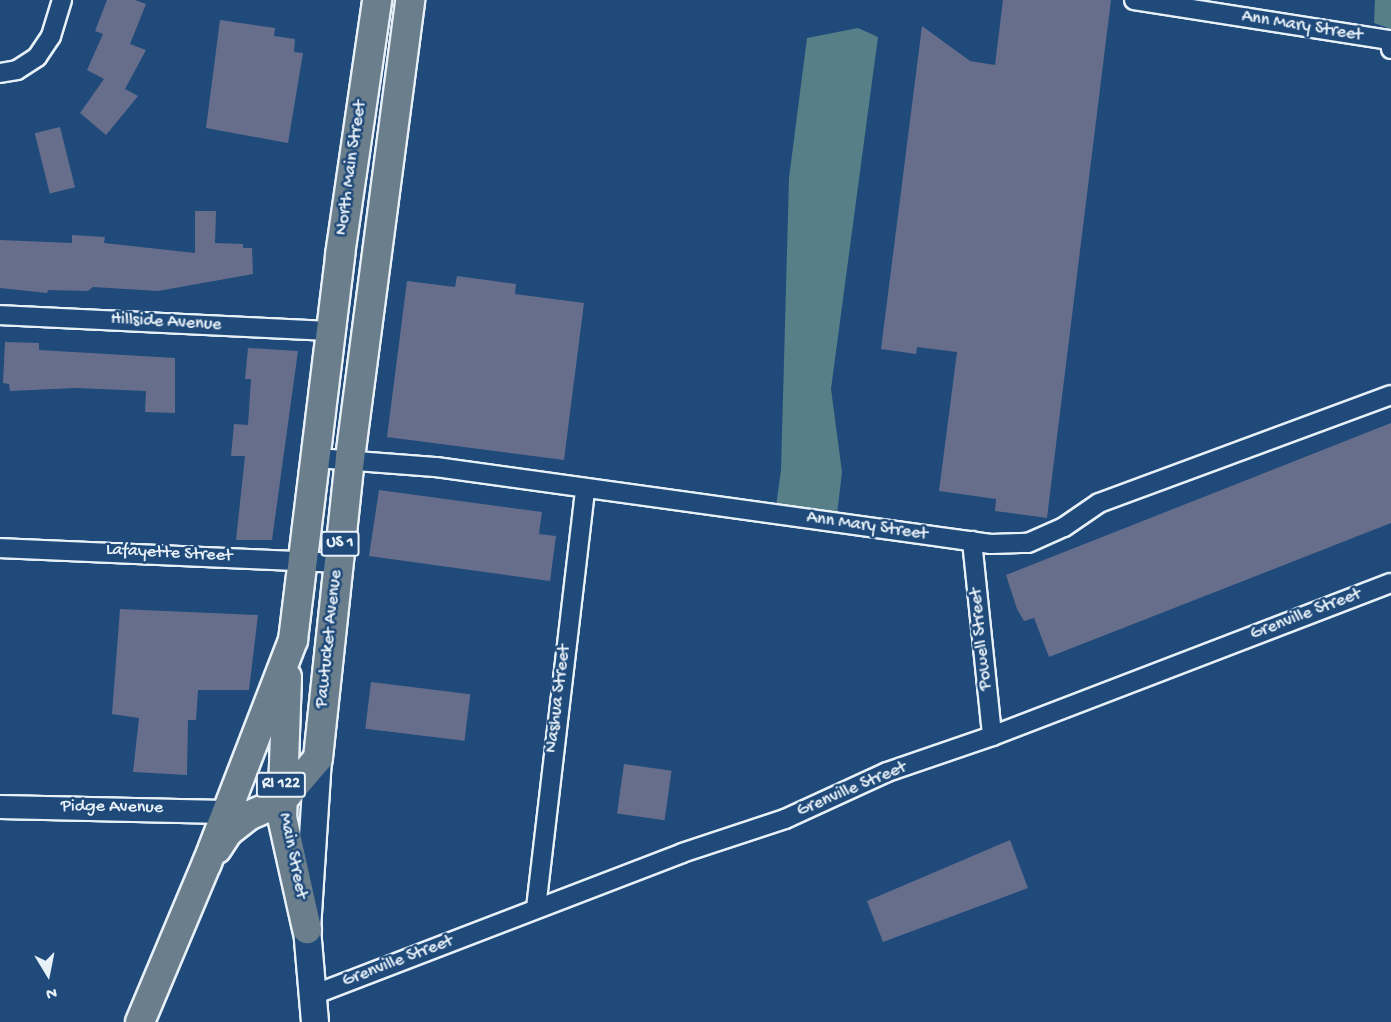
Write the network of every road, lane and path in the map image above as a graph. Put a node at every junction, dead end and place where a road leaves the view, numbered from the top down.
1 (62, 0) edge
2 (377, 0) edge
3 (410, 0) edge
4 (1134, 1) edge
5 (1391, 49) edge
6 (0, 73) edge
7 (0, 315) edge
8 (366, 330) junction
9 (331, 334) junction
10 (1391, 395) edge
11 (316, 458) junction
12 (350, 458) junction
13 (585, 490) junction
14 (972, 542) junction
15 (0, 548) edge
16 (303, 561) junction
17 (338, 563) junction
18 (1391, 583) edge
19 (293, 640) junction
20 (992, 736) junction
21 (318, 758) junction
22 (281, 802) junction
23 (0, 807) edge
24 (225, 812) junction
25 (207, 863) junction
26 (536, 908) junction
27 (308, 929) junction
28 (313, 995) junction
29 (140, 1022) edge
30 (315, 1022) edge

1 - 6 street
2 - 9 main road, North Main Street / US 1
3 - 8 main road, North Main Street / US 1
4 - 5 street, Ann Mary Street
7 - 9 street, Hillside Avenue
8 - 9 main road
8 - 12 main road, Pawtucket Avenue / US 1
9 - 11 main road, Pawtucket Avenue / US 1
10 - 14 street, Ann Mary Street
11 - 12 street, Ann Mary Street
11 - 16 main road, Pawtucket Avenue / US 1
12 - 13 street, Ann Mary Street
12 - 17 main road, Pawtucket Avenue / US 1
13 - 14 street, Ann Mary Street
13 - 26 street, Nashua Street
14 - 20 street, Powell Street
15 - 16 street, Lafayette Street
16 - 17 street, Lafayette Street
16 - 19 main road, Pawtucket Avenue / US 1
17 - 21 main road, Pawtucket Avenue / US 1
18 - 20 street, Grenville Street
19 - 22 main road, Main Street / RI 122
19 - 24 main road, Pawtucket Avenue / US 1
20 - 26 street, Grenville Street
21 - 22 main road, Pawtucket Avenue / US 1
21 - 27 main road, Main Street / RI 122
22 - 25 main road, Pawtucket Avenue / US 1
22 - 27 main road, Main Street / RI 122
23 - 24 street, Pidge Avenue
24 - 25 main road, Pawtucket Avenue / US 1
25 - 29 main road, Pawtucket Avenue / US 1
26 - 28 street, Grenville Street
27 - 28 main road, Main Street / RI 122
28 - 30 main road, Main Street / RI 122

